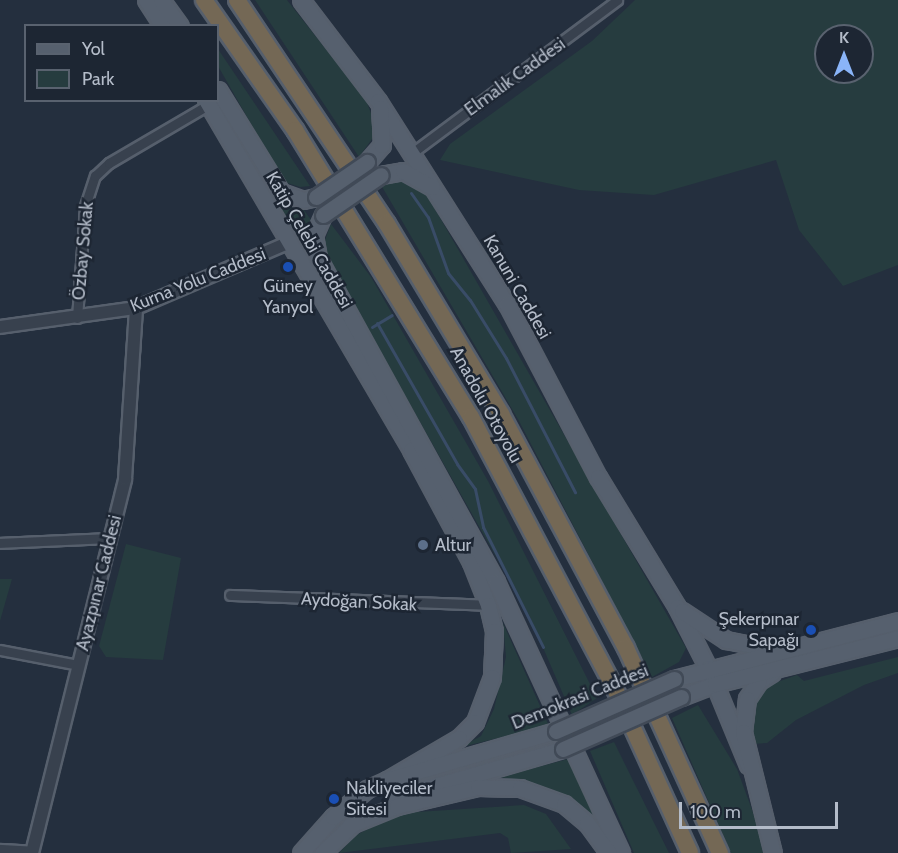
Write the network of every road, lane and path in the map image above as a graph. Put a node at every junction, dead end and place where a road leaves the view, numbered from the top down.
1 (146, 0) edge
2 (161, 0) edge
3 (204, 0) edge
4 (237, 0) edge
5 (301, 0) edge
6 (617, 0) edge
7 (162, 24) edge
8 (179, 24) edge
9 (219, 92) edge
10 (378, 101) junction
11 (207, 103) edge
12 (412, 153) junction
13 (439, 193) junction
14 (288, 243) junction
15 (136, 309) junction
16 (77, 318) junction
17 (0, 327) edge
18 (381, 398) junction
19 (442, 482) junction
20 (111, 538) junction
21 (0, 543) edge
22 (230, 595) dead end
23 (488, 605) junction
24 (677, 607) junction
25 (898, 621) edge
26 (898, 638) edge
27 (0, 650) edge
28 (782, 650) junction
29 (794, 663) junction
30 (79, 665) junction
31 (708, 668) junction
32 (715, 684) junction
33 (748, 765) junction
34 (387, 780) junction
35 (350, 825) junction
36 (0, 849) edge
37 (33, 852) edge
38 (301, 853) edge
39 (322, 853) edge
40 (609, 853) edge
41 (621, 853) edge
42 (690, 853) edge
43 (720, 853) edge
44 (773, 853) edge

1 - 7 main road
2 - 8 main road
3 - 42 highway, Anadolu Otoyolu
4 - 43 highway, Anadolu Otoyolu
5 - 10 main road, Kanuni Caddesi
6 - 12 street, Elmalık Caddesi
9 - 10 main road, bridge
10 - 12 main road, Kanuni Caddesi
11 - 14 main road, Katip Çelebi Caddesi
11 - 16 street, Özbay Sokak
12 - 13 main road, Kanuni Caddesi
13 - 19 main road, bridge
13 - 24 main road, Kanuni Caddesi
14 - 15 street, Kurna Yolu Caddesi
14 - 18 main road, Katip Çelebi Caddesi
15 - 16 street, Kurna Yolu Caddesi
15 - 20 street, Ayazpınar Caddesi
16 - 17 street, Kurna Yolu Caddesi
18 - 19 main road
18 - 23 main road
19 - 41 main road
20 - 21 street
20 - 30 street, Ayazpınar Caddesi
22 - 23 street, Aydoğan Sokak
23 - 34 main road
24 - 28 main road
24 - 31 main road, Kanuni Caddesi
25 - 28 main road, Demokrasi Caddesi
26 - 29 main road, Demokrasi Caddesi
27 - 30 street
28 - 31 main road, Demokrasi Caddesi
29 - 32 main road, Demokrasi Caddesi
29 - 33 main road
30 - 37 street, Ayazpınar Caddesi
31 - 32 main road, Kanuni Caddesi
31 - 34 main road, Demokrasi Caddesi, bridge
32 - 33 main road, Kanuni Caddesi
32 - 35 main road, Demokrasi Caddesi, bridge
33 - 44 main road
34 - 38 main road, Demokrasi Caddesi
35 - 39 main road, Demokrasi Caddesi
35 - 40 main road
36 - 37 street

